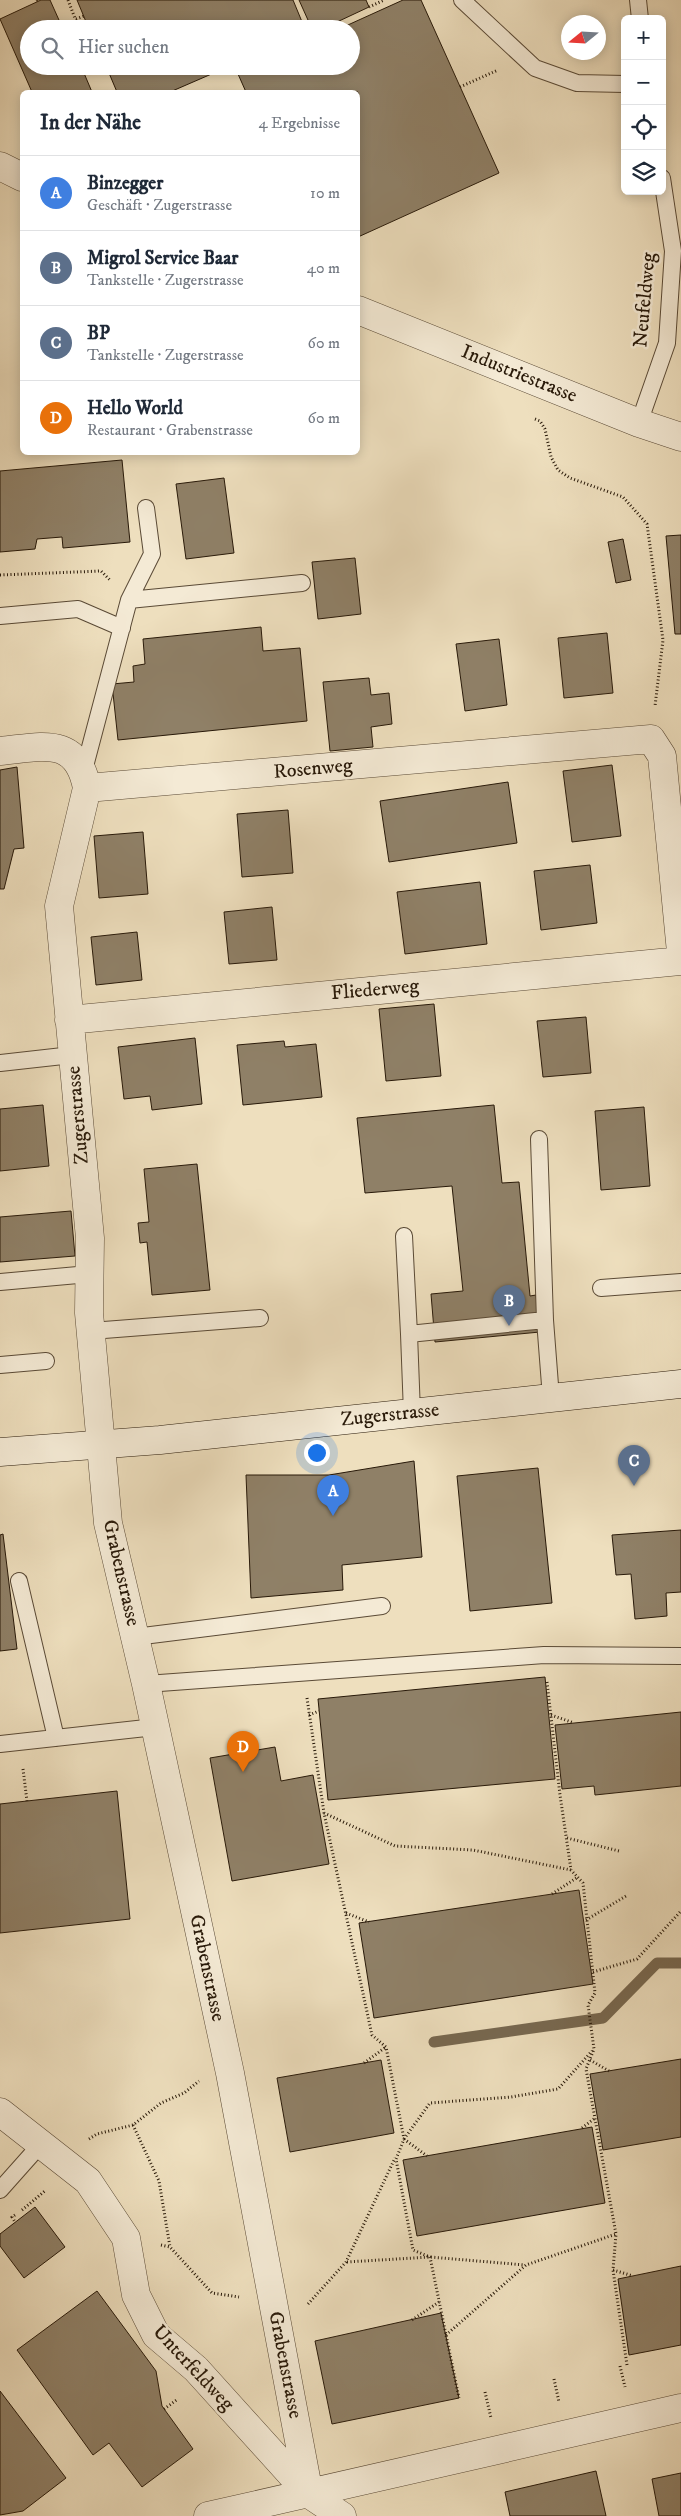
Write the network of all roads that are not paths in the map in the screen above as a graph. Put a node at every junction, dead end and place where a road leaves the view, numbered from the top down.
1 (462, 0) edge
2 (638, 0) edge
3 (640, 15) edge
4 (621, 84) edge
5 (0, 166) edge
6 (20, 175) edge
7 (664, 195) edge
8 (360, 311) edge
9 (639, 423) junction
10 (681, 438) edge
11 (146, 508) dead end
12 (302, 583) dead end
13 (130, 600) junction
14 (0, 616) edge
15 (122, 628) junction
16 (0, 751) edge
17 (85, 779) junction
18 (681, 952) edge
19 (681, 961) edge
20 (69, 1020) junction
21 (72, 1055) junction
22 (0, 1063) edge
23 (539, 1139) dead end
24 (404, 1236) dead end
25 (89, 1274) junction
26 (0, 1282) edge
27 (681, 1282) edge
28 (601, 1288) dead end
29 (260, 1318) dead end
30 (544, 1320) junction
31 (91, 1331) junction
32 (409, 1334) junction
33 (46, 1361) dead end
34 (0, 1365) edge
35 (681, 1384) edge
36 (551, 1398) junction
37 (412, 1413) junction
38 (99, 1444) junction
39 (0, 1452) edge
40 (19, 1581) dead end
41 (382, 1606) dead end
42 (135, 1637) junction
43 (681, 1656) edge
44 (146, 1684) junction
45 (155, 1727) junction
46 (56, 1738) junction
47 (0, 1744) edge
48 (0, 2112) edge
49 (51, 2153) junction
50 (0, 2190) edge
51 (681, 2408) edge
52 (309, 2494) junction
53 (208, 2516) edge
54 (342, 2516) edge

1 - 4 lane
2 - 3 lane
5 - 6 street
7 - 9 lane, Neufeldweg
8 - 9 street, Industriestrasse
9 - 10 street, Industriestrasse
11 - 13 lane
12 - 13 lane
13 - 15 lane
14 - 15 lane
15 - 17 lane
16 - 17 street
17 - 18 street, Rosenweg
17 - 20 street, Zugerstrasse
19 - 20 street, Fliederweg
20 - 21 street, Zugerstrasse
21 - 22 lane
21 - 25 street, Zugerstrasse
23 - 30 lane
24 - 32 lane
25 - 26 lane
25 - 31 street, Zugerstrasse
27 - 28 lane
29 - 31 lane
30 - 32 lane
30 - 36 lane
31 - 38 street, Zugerstrasse
32 - 37 lane
33 - 34 lane
35 - 36 street, Zugerstrasse
36 - 37 street, Zugerstrasse
37 - 38 street, Zugerstrasse
38 - 39 street, Zugerstrasse
38 - 42 street, Grabenstrasse
40 - 46 lane
41 - 42 lane
42 - 44 street, Grabenstrasse
43 - 44 lane
44 - 45 street, Grabenstrasse
45 - 46 lane
45 - 52 street, Grabenstrasse
46 - 47 lane
48 - 49 street, Unterfeldweg
49 - 50 lane
49 - 52 street, Unterfeldweg
51 - 52 street
52 - 53 street
52 - 54 street, Unterfeldweg

